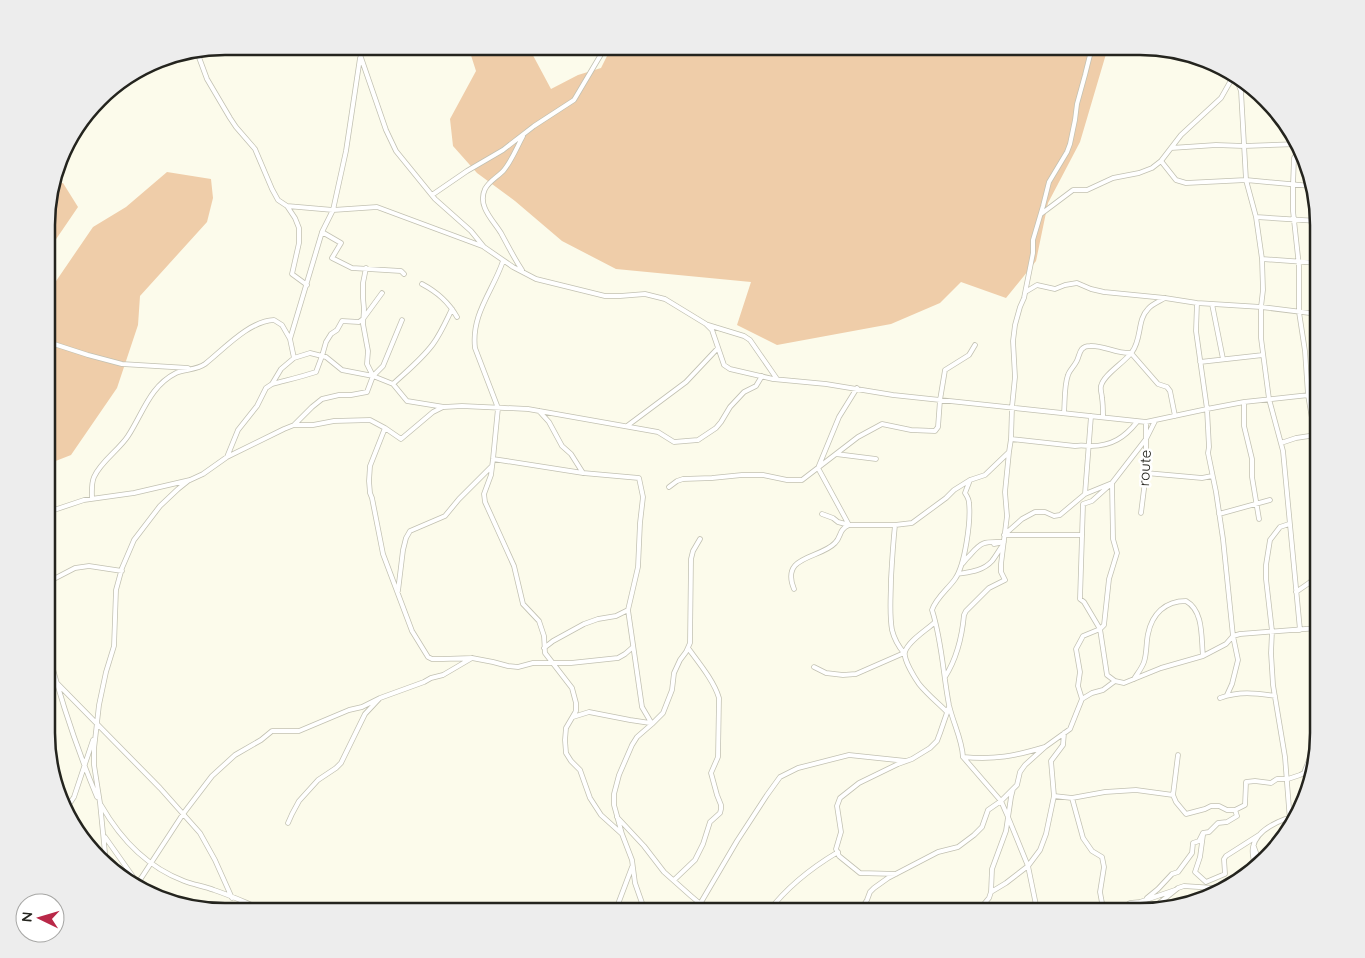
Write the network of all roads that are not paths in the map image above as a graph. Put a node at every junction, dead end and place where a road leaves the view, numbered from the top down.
1 (601, 55) edge
2 (1090, 55) edge
3 (199, 57) edge
4 (360, 57) joint
5 (1230, 81) edge
6 (1239, 87) edge
7 (524, 134) junction
8 (1290, 145) edge
9 (1244, 146) junction
10 (1171, 148) junction
11 (1295, 155) edge
12 (1161, 161) junction
13 (1246, 180) junction
14 (1292, 185) junction
15 (1305, 186) edge
16 (432, 195) junction
17 (287, 206) junction
18 (333, 210) junction
19 (1041, 214) junction
20 (1256, 217) junction
21 (1294, 220) junction
22 (1310, 221) edge
23 (322, 232) junction
24 (484, 247) junction
25 (1262, 259) junction
26 (503, 260) junction
27 (1298, 261) junction
28 (1310, 262) edge
29 (366, 268) junction
30 (524, 272) junction
31 (404, 274) dead end
32 (422, 284) dead end
33 (307, 285) junction
34 (1026, 291) junction
35 (382, 293) dead end
36 (1165, 298) junction
37 (1197, 303) junction
38 (1212, 304) junction
39 (1261, 307) junction
40 (452, 309) junction
41 (1299, 312) junction
42 (1310, 313) edge
43 (456, 317) dead end
44 (363, 319) junction
45 (402, 320) dead end
46 (706, 324) junction
47 (290, 339) junction
48 (55, 344) edge
49 (975, 345) dead end
50 (718, 348) junction
51 (1131, 353) junction
52 (1263, 354) junction
53 (322, 356) junction
54 (294, 358) junction
55 (1224, 359) junction
56 (1200, 362) junction
57 (202, 366) junction
58 (373, 376) junction
59 (762, 376) junction
60 (777, 379) junction
61 (272, 384) junction
62 (393, 384) junction
63 (857, 388) junction
64 (1308, 394) junction
65 (1269, 399) junction
66 (940, 400) junction
67 (1244, 402) junction
68 (1310, 404) edge
69 (444, 407) junction
70 (498, 408) junction
71 (1012, 408) junction
72 (1207, 408) junction
73 (539, 410) junction
74 (1064, 413) junction
75 (1092, 416) junction
76 (1175, 416) junction
77 (1103, 418) junction
78 (1155, 421) junction
79 (1137, 422) junction
80 (1146, 422) junction
81 (294, 425) junction
82 (628, 426) junction
83 (385, 428) junction
84 (1310, 438) edge
85 (1011, 439) junction
86 (1146, 439) junction
87 (1281, 443) junction
88 (1089, 446) junction
89 (1009, 452) junction
90 (836, 454) junction
91 (227, 458) junction
92 (493, 459) junction
93 (876, 459) dead end
94 (492, 466) junction
95 (818, 468) junction
96 (583, 473) junction
97 (1146, 473) junction
98 (1212, 476) junction
99 (190, 480) junction
100 (970, 480) junction
101 (1112, 483) junction
102 (668, 487) dead end
103 (1085, 494) junction
104 (92, 499) junction
105 (1270, 500) dead end
106 (1257, 504) junction
107 (55, 510) edge
108 (1141, 513) dead end
109 (822, 514) dead end
110 (1219, 514) junction
111 (1259, 519) dead end
112 (1289, 524) junction
113 (849, 525) junction
114 (895, 525) junction
115 (1004, 534) junction
116 (1081, 535) junction
117 (700, 539) dead end
118 (994, 544) dead end
119 (1004, 544) junction
120 (961, 567) junction
121 (122, 571) junction
122 (958, 574) junction
123 (55, 578) edge
124 (1310, 582) edge
125 (794, 589) dead end
126 (1296, 592) junction
127 (398, 593) junction
128 (628, 610) junction
129 (935, 622) junction
130 (1100, 629) junction
131 (1310, 629) edge
132 (1300, 630) junction
133 (1272, 631) junction
134 (1233, 636) junction
135 (633, 647) junction
136 (544, 648) junction
137 (688, 648) junction
138 (904, 654) junction
139 (1203, 656) junction
140 (472, 658) junction
141 (551, 662) junction
142 (814, 667) dead end
143 (945, 677) junction
144 (55, 679) edge
145 (1134, 679) junction
146 (1115, 681) junction
147 (56, 683) junction
148 (1227, 695) junction
149 (1275, 696) junction
150 (380, 698) junction
151 (1220, 698) dead end
152 (1082, 699) junction
153 (949, 705) junction
154 (642, 707) junction
155 (947, 712) junction
156 (573, 717) junction
157 (639, 721) junction
158 (97, 724) junction
159 (651, 724) junction
160 (96, 733) junction
161 (1064, 733) junction
162 (1045, 747) junction
163 (1178, 755) dead end
164 (963, 757) junction
165 (906, 761) junction
166 (85, 764) junction
167 (1307, 765) edge
168 (1288, 779) junction
169 (1014, 789) junction
170 (1172, 795) junction
171 (1054, 796) junction
172 (1072, 798) junction
173 (1001, 801) junction
174 (70, 803) edge
175 (100, 803) junction
176 (1235, 810) junction
177 (1291, 812) edge
178 (183, 814) junction
179 (617, 817) junction
180 (1008, 817) junction
181 (1286, 819) edge
182 (288, 824) dead end
183 (1204, 833) junction
184 (622, 834) junction
185 (104, 835) junction
186 (1260, 835) junction
187 (1253, 845) junction
188 (838, 852) junction
189 (105, 853) edge
190 (1257, 856) edge
191 (1254, 859) edge
192 (150, 863) junction
193 (632, 866) junction
194 (1028, 866) junction
195 (130, 874) edge
196 (896, 874) junction
197 (140, 880) edge
198 (674, 880) junction
199 (1178, 888) junction
200 (1210, 888) edge
201 (992, 892) junction
202 (232, 898) junction
203 (1148, 898) junction
204 (1160, 902) edge
205 (245, 903) edge
206 (618, 903) edge
207 (642, 903) edge
208 (699, 903) edge
209 (701, 903) edge
210 (776, 903) edge
211 (865, 903) edge
212 (985, 903) edge
213 (1036, 903) edge
214 (1102, 903) edge
215 (1129, 903) edge

1 - 7 street
2 - 19 street
3 - 17 street
4 - 16 street
4 - 18 street
5 - 10 street
6 - 9 street
7 - 16 street
7 - 30 street
8 - 9 street
9 - 10 street
9 - 13 street
10 - 12 street
11 - 14 street
12 - 13 street
12 - 19 street
13 - 14 street
13 - 20 street
14 - 15 street
14 - 21 street
16 - 24 street
17 - 18 street
17 - 33 street
18 - 23 street
18 - 24 street
19 - 34 street
20 - 21 street
20 - 25 street
21 - 22 street
21 - 27 street
23 - 29 street
23 - 33 street
24 - 26 street
25 - 27 street
25 - 39 street
26 - 30 street
26 - 70 street
27 - 28 street
27 - 41 street
29 - 31 street
29 - 44 street
30 - 46 street
32 - 40 street
33 - 47 street
34 - 36 street
34 - 71 street
35 - 44 street
36 - 37 street
36 - 51 street
37 - 38 street
37 - 56 street
38 - 39 street
38 - 55 street
39 - 41 street
39 - 52 street
40 - 43 street
40 - 62 street
41 - 42 street
41 - 64 street
44 - 53 street
44 - 58 street
45 - 58 street
46 - 50 street
46 - 60 street
47 - 54 street
47 - 57 street
48 - 57 street
49 - 66 street
50 - 59 street
50 - 82 street
51 - 74 street
51 - 76 street
51 - 77 street
52 - 55 street
52 - 65 street
53 - 54 street
53 - 58 street
53 - 61 street
54 - 61 street
55 - 56 street
56 - 72 street
57 - 104 street
58 - 62 street
58 - 81 street
59 - 60 street
59 - 82 street
60 - 63 street
61 - 91 street
62 - 69 street
63 - 66 street
63 - 95 street
64 - 65 street
64 - 68 street
65 - 67 street
65 - 87 street
66 - 71 street
66 - 90 street
67 - 72 street
67 - 106 street
69 - 70 street
69 - 83 street
70 - 73 street
70 - 92 street
71 - 74 street
71 - 85 street
72 - 76 street
72 - 98 street
73 - 82 street
73 - 96 street
74 - 75 street
75 - 77 street
75 - 88 street
76 - 78 street
77 - 79 street
78 - 80 street
78 - 86 street
79 - 80 street
79 - 88 street
80 - 86 street, route
81 - 83 street
81 - 91 street
83 - 127 street
84 - 87 street
85 - 88 street
85 - 89 street
86 - 97 street, route
86 - 101 street
87 - 112 street
88 - 103 street
89 - 100 street
89 - 115 street
90 - 93 street
90 - 95 street
91 - 99 street
92 - 94 street
92 - 96 street
94 - 127 street
94 - 136 street
95 - 102 street
95 - 113 street
96 - 128 street
97 - 98 street
97 - 108 street, route
98 - 110 street
99 - 104 street
99 - 121 street
100 - 114 street
100 - 120 street
101 - 103 street
101 - 116 street
101 - 130 street
103 - 115 street
104 - 107 street
105 - 106 street
106 - 110 street
106 - 111 street
109 - 113 street
110 - 134 street
112 - 126 street
112 - 133 street
113 - 114 street
113 - 125 street
114 - 138 street
115 - 116 street
115 - 119 street
116 - 130 street
117 - 137 street
118 - 119 street
119 - 120 street
119 - 122 street
119 - 143 street
120 - 122 street
121 - 123 street
121 - 158 street
122 - 129 street
124 - 126 street
126 - 132 street
127 - 140 street
128 - 135 street
128 - 136 street
129 - 138 street
129 - 143 street
130 - 146 street
130 - 152 street
131 - 132 street
132 - 133 street
133 - 134 street
133 - 149 street
134 - 139 street
134 - 148 street
135 - 141 street
135 - 154 street
136 - 141 street
137 - 159 street
137 - 198 street
138 - 142 street
138 - 155 street
139 - 145 street
139 - 145 street
140 - 141 street
140 - 150 street
141 - 156 street
143 - 153 street
144 - 147 street
145 - 146 street
146 - 152 street
147 - 158 street
147 - 166 street
148 - 149 street
148 - 151 street
149 - 168 street
150 - 178 street
150 - 182 street
152 - 161 street
153 - 155 street
153 - 164 street
154 - 157 street
154 - 159 street
155 - 165 street
156 - 157 street
156 - 184 street
157 - 159 street
158 - 160 street
158 - 178 street
159 - 179 street
160 - 166 street
160 - 175 street
161 - 162 street
161 - 171 street
162 - 164 street
162 - 169 street
163 - 170 street
164 - 173 street
165 - 188 street
165 - 209 street
166 - 174 street
166 - 175 street
167 - 168 street
168 - 176 street
168 - 177 street
169 - 173 street
169 - 180 street
170 - 172 street
170 - 176 street
171 - 172 street
171 - 194 street
172 - 214 street
173 - 180 street
173 - 196 street
175 - 185 street
175 - 192 street
176 - 183 street
178 - 192 street
178 - 202 street
179 - 184 street
179 - 198 street
180 - 194 street
180 - 201 street
181 - 186 street
183 - 186 street
183 - 203 street
184 - 193 street
185 - 189 street
185 - 195 street
186 - 187 street
187 - 190 street
187 - 191 street
188 - 196 street
188 - 210 street
192 - 197 street
192 - 202 street
193 - 206 street
193 - 207 street
194 - 201 street
194 - 213 street
196 - 211 street
198 - 208 street
199 - 200 street
199 - 203 street
199 - 204 street
201 - 212 street
202 - 205 street
203 - 215 street

